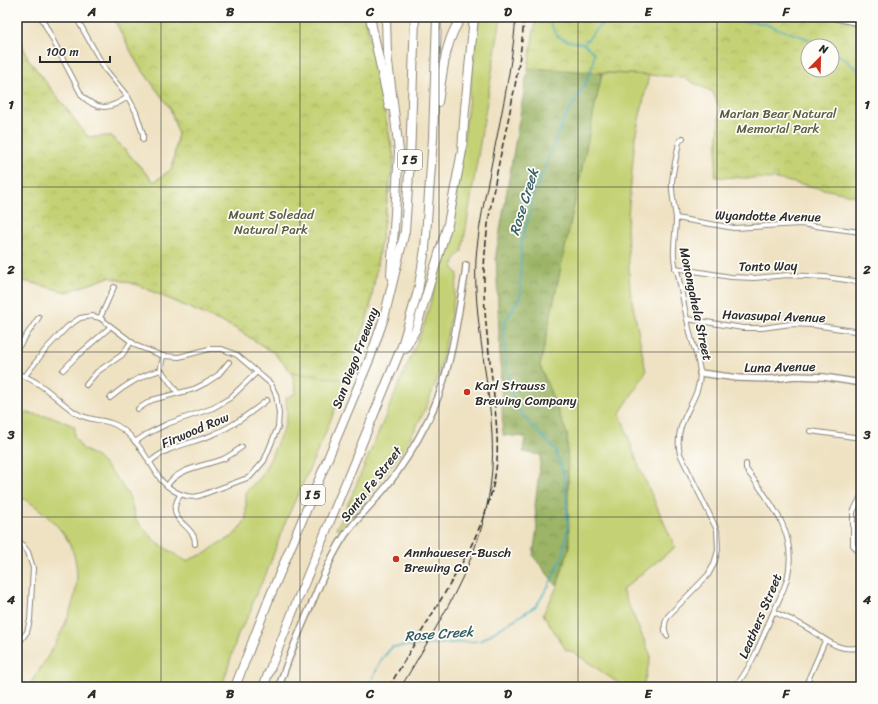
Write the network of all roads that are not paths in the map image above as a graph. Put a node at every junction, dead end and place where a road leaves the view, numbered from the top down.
1 (41, 17) edge
2 (76, 17) edge
3 (370, 17) edge
4 (386, 17) edge
5 (415, 17) edge
6 (437, 17) edge
7 (462, 17) edge
8 (474, 17) edge
9 (838, 17) edge
10 (861, 22) edge
11 (128, 97) junction
12 (433, 138) junction
13 (683, 138) dead end
14 (143, 140) dead end
15 (399, 151) junction
16 (676, 218) junction
17 (861, 232) edge
18 (466, 265) dead end
19 (675, 268) junction
20 (861, 282) edge
21 (114, 287) dead end
22 (389, 302) junction
23 (39, 317) dead end
24 (100, 318) junction
25 (687, 319) junction
26 (110, 326) junction
27 (861, 332) edge
28 (131, 342) junction
29 (17, 349) edge
30 (163, 356) junction
31 (229, 362) dead end
32 (63, 370) dead end
33 (161, 370) junction
34 (257, 372) junction
35 (700, 373) junction
36 (17, 374) edge
37 (25, 376) junction
38 (390, 376) junction
39 (861, 383) edge
40 (86, 385) dead end
41 (178, 393) junction
42 (110, 398) dead end
43 (267, 400) dead end
44 (138, 409) dead end
45 (810, 431) dead end
46 (861, 438) edge
47 (135, 442) junction
48 (242, 447) dead end
49 (149, 463) junction
50 (746, 464) dead end
51 (167, 486) junction
52 (180, 494) junction
53 (861, 496) edge
54 (17, 538) edge
55 (196, 544) dead end
56 (859, 551) edge
57 (774, 612) junction
58 (667, 636) dead end
59 (825, 640) junction
60 (17, 645) edge
61 (861, 647) edge
62 (235, 687) edge
63 (264, 687) edge
64 (279, 687) edge
65 (735, 687) edge
66 (805, 687) edge

1 - 11 street
2 - 11 street
3 - 15 highway
4 - 15 highway
5 - 22 highway, San Diego Freeway / I 5
6 - 12 highway, I 5
7 - 12 highway
8 - 38 highway
9 - 10 highway
11 - 14 street
12 - 38 highway, I 5
13 - 16 street, Monongahela Street
15 - 22 highway
16 - 17 street, Wyandotte Avenue
16 - 19 street, Monongahela Street
18 - 64 street, Santa Fe Street
19 - 20 street, Tonto Way
19 - 25 street, Monongahela Street
21 - 24 street
22 - 62 highway, San Diego Freeway / I 5
23 - 29 street
24 - 26 street
24 - 37 street
25 - 27 street, Havasupai Avenue
25 - 35 street, Monongahela Street
26 - 28 street
26 - 32 street
28 - 30 street
28 - 40 street
30 - 33 street
30 - 34 street
31 - 41 street
33 - 41 street
33 - 42 street
34 - 47 street
34 - 52 street
35 - 39 street, Luna Avenue
35 - 58 street, Monongahela Street
36 - 37 street
37 - 47 street
38 - 63 highway, I 5
41 - 44 street
43 - 49 street, Firwood Row
45 - 46 street
47 - 49 street
48 - 51 street
49 - 51 street
50 - 57 street, Leathers Street
51 - 52 street
52 - 55 street
53 - 56 street
54 - 60 street
57 - 59 street
57 - 65 street, Leathers Street
59 - 61 street
59 - 66 street

